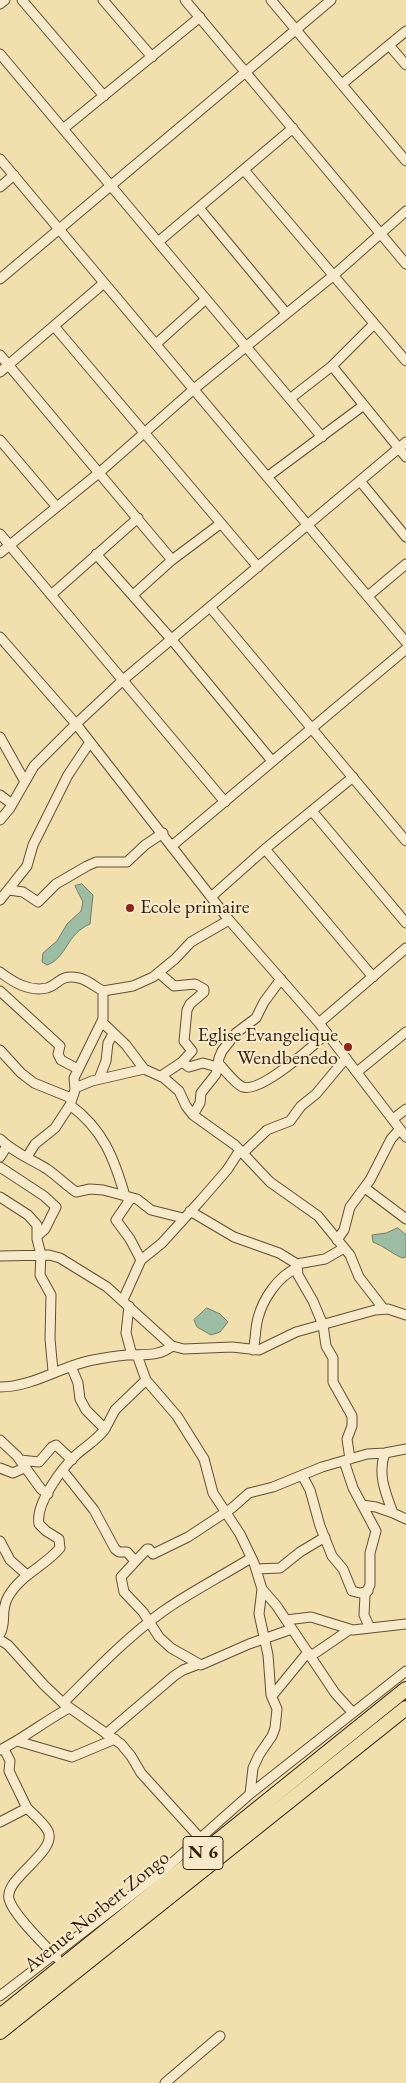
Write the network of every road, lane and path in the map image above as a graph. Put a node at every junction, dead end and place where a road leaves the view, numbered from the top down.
1 (5, 0) edge
2 (22, 0) edge
3 (103, 0) edge
4 (185, 0) edge
5 (271, 0) edge
6 (331, 0) edge
7 (0, 4) edge
8 (200, 18) junction
9 (296, 30) junction
10 (406, 30) edge
11 (389, 45) junction
12 (0, 54) edge
13 (152, 57) junction
14 (406, 65) edge
15 (246, 72) junction
16 (342, 84) junction
17 (104, 96) junction
18 (293, 128) junction
19 (63, 129) junction
20 (0, 158) edge
21 (406, 161) edge
22 (244, 170) junction
23 (14, 175) junction
24 (111, 186) junction
25 (0, 187) edge
26 (199, 208) junction
27 (406, 211) edge
28 (60, 229) junction
29 (380, 233) junction
30 (158, 242) junction
31 (406, 264) edge
32 (334, 275) junction
33 (0, 279) edge
34 (104, 283) junction
35 (206, 299) junction
36 (286, 313) junction
37 (374, 324) junction
38 (54, 326) junction
39 (156, 344) junction
40 (246, 347) junction
41 (0, 355) edge
42 (406, 361) edge
43 (8, 365) junction
44 (332, 366) junction
45 (0, 372) edge
46 (194, 388) junction
47 (291, 398) junction
48 (364, 405) junction
49 (146, 433) junction
50 (322, 436) junction
51 (0, 440) edge
52 (402, 446) edge
53 (406, 457) edge
54 (100, 472) junction
55 (267, 477) junction
56 (360, 482) junction
57 (56, 506) junction
58 (138, 518) junction
59 (220, 524) junction
60 (308, 525) junction
61 (0, 534) edge
62 (406, 537) edge
63 (9, 546) junction
64 (0, 553) edge
65 (96, 554) junction
66 (172, 560) junction
67 (406, 564) edge
68 (258, 567) junction
69 (51, 595) junction
70 (133, 595) junction
71 (368, 596) junction
72 (210, 607) junction
73 (0, 638) edge
74 (172, 640) junction
75 (406, 642) edge
76 (406, 649) edge
77 (123, 680) junction
78 (76, 724) junction
79 (312, 729) junction
80 (1, 741) edge
81 (90, 742) junction
82 (272, 761) junction
83 (352, 778) junction
84 (24, 780) junction
85 (0, 795) edge
86 (224, 802) junction
87 (12, 804) junction
88 (312, 811) junction
89 (0, 820) edge
90 (163, 833) junction
91 (406, 841) edge
92 (172, 845) junction
93 (265, 849) junction
94 (9, 890) junction
95 (212, 897) junction
96 (0, 900) edge
97 (229, 920) junction
98 (406, 923) edge
99 (406, 948) edge
100 (0, 972) edge
101 (159, 973) junction
102 (372, 977) junction
103 (281, 979) junction
104 (0, 991) edge
105 (103, 991) junction
106 (102, 1022) junction
107 (319, 1022) junction
108 (406, 1032) edge
109 (327, 1033) junction
110 (113, 1034) junction
111 (0, 1050) edge
112 (346, 1058) junction
113 (182, 1062) junction
114 (218, 1065) junction
115 (144, 1069) junction
116 (78, 1070) junction
117 (357, 1072) junction
118 (161, 1076) junction
119 (99, 1079) junction
120 (75, 1088) junction
121 (70, 1102) junction
122 (406, 1109) edge
123 (193, 1115) junction
124 (394, 1119) junction
125 (400, 1129) junction
126 (406, 1137) edge
127 (4, 1142) edge
128 (241, 1152) junction
129 (0, 1156) edge
130 (27, 1157) junction
131 (0, 1167) edge
132 (365, 1188) junction
133 (0, 1197) edge
134 (128, 1197) junction
135 (190, 1211) junction
136 (183, 1218) junction
137 (406, 1219) edge
138 (37, 1236) junction
139 (337, 1240) junction
140 (344, 1248) junction
141 (42, 1255) junction
142 (0, 1256) edge
143 (141, 1260) junction
144 (297, 1266) junction
145 (126, 1303) junction
146 (383, 1308) junction
147 (406, 1315) edge
148 (323, 1325) junction
149 (172, 1346) junction
150 (253, 1350) junction
151 (135, 1355) junction
152 (71, 1366) junction
153 (53, 1371) junction
154 (146, 1380) junction
155 (1, 1388) edge
156 (106, 1429) junction
157 (0, 1440) edge
158 (406, 1449) edge
159 (385, 1453) junction
160 (72, 1460) junction
161 (347, 1460) junction
162 (22, 1464) junction
163 (0, 1468) edge
164 (63, 1472) junction
165 (302, 1475) junction
166 (48, 1494) junction
167 (362, 1506) junction
168 (226, 1512) junction
169 (393, 1513) junction
170 (406, 1518) edge
171 (325, 1537) junction
172 (0, 1541) edge
173 (251, 1558) junction
174 (135, 1561) junction
175 (256, 1569) junction
176 (27, 1575) junction
177 (262, 1589) junction
178 (368, 1591) junction
179 (286, 1620) junction
180 (149, 1622) junction
181 (406, 1624) edge
182 (370, 1628) junction
183 (292, 1629) junction
184 (349, 1630) junction
185 (0, 1634) edge
186 (0, 1640) edge
187 (263, 1640) junction
188 (310, 1654) junction
189 (199, 1664) junction
190 (406, 1671) edge
191 (406, 1689) edge
192 (272, 1696) junction
193 (66, 1706) junction
194 (406, 1708) edge
195 (353, 1713) junction
196 (106, 1734) junction
197 (115, 1739) junction
198 (17, 1742) junction
199 (2, 1750) edge
200 (250, 1794) junction
201 (28, 1808) junction
202 (0, 1822) edge
203 (199, 1838) junction
204 (209, 1848) junction
205 (54, 1954) junction
206 (63, 1965) junction
207 (0, 1996) edge
208 (0, 2016) edge
209 (0, 2032) edge
210 (220, 2036) dead end
211 (165, 2083) edge

1 - 7 street
2 - 17 street
3 - 13 street
4 - 8 street
5 - 9 street
6 - 9 street
8 - 13 street
8 - 15 street
9 - 15 street
9 - 16 street
10 - 11 street
11 - 14 street
11 - 16 street
12 - 19 street
13 - 17 street
15 - 18 street
15 - 24 street
16 - 21 street
17 - 19 street
18 - 22 street
18 - 29 street
19 - 24 street
20 - 23 street
22 - 26 street
22 - 32 street
23 - 25 street
23 - 28 street
24 - 28 street
24 - 30 street
26 - 30 street
26 - 36 street
27 - 29 street
28 - 33 street
28 - 34 street
29 - 31 street
29 - 32 street
30 - 35 street
32 - 36 street
32 - 37 street
34 - 38 street
34 - 39 street
35 - 39 street
35 - 40 street
36 - 40 street
37 - 42 street
37 - 44 street
38 - 43 street
38 - 49 street
39 - 46 street
40 - 46 street
40 - 47 street
41 - 43 street
43 - 45 street
43 - 54 street
44 - 47 street
44 - 48 street
46 - 49 street
46 - 55 street
47 - 50 street
48 - 50 street
48 - 52 street
49 - 54 street
49 - 59 street
50 - 55 street
51 - 57 street
52 - 53 street
52 - 56 street
54 - 57 street
54 - 58 street
55 - 60 street
56 - 60 street
56 - 62 street
57 - 63 street
58 - 65 street
58 - 66 street
59 - 66 street
59 - 68 street
60 - 68 street
60 - 71 street
61 - 63 street
63 - 64 street
63 - 69 street
65 - 69 street
65 - 70 street
66 - 70 street
67 - 71 street
68 - 72 street
69 - 77 street
70 - 74 street
71 - 75 street
72 - 74 street
72 - 79 street
73 - 78 street
74 - 77 street
74 - 82 street
76 - 79 street
77 - 78 street
77 - 86 street
78 - 81 street
78 - 84 street
79 - 82 street
79 - 83 street
80 - 84 street
81 - 90 street
81 - 94 street
82 - 86 street
83 - 88 street
83 - 91 street
84 - 87 street
85 - 87 street
86 - 92 street
87 - 89 street
88 - 93 street
88 - 98 street
90 - 92 street
90 - 94 street
92 - 95 street
93 - 95 street
93 - 102 street
94 - 96 street
95 - 97 street
97 - 101 street
97 - 103 street
99 - 102 street
100 - 105 street
101 - 105 street
101 - 113 street
102 - 107 street
103 - 107 street
103 - 114 street
104 - 116 street
105 - 106 street
106 - 110 street
106 - 116 street
107 - 109 street
108 - 117 street
109 - 112 street
109 - 114 street
110 - 115 street
110 - 119 street
111 - 121 street
112 - 117 street
112 - 128 street
113 - 114 street
113 - 118 street
114 - 123 street
115 - 118 street
115 - 119 street
116 - 120 street
117 - 124 street
118 - 123 street
119 - 120 street
120 - 121 street
121 - 130 street
121 - 134 street
122 - 124 street
123 - 128 street
124 - 125 street
125 - 126 street
125 - 132 street
127 - 129 street
127 - 130 street
128 - 135 street
128 - 139 street
130 - 134 street
131 - 138 street
132 - 137 street
132 - 139 street
133 - 138 street
134 - 136 street
134 - 143 street
135 - 136 street
135 - 144 street
136 - 143 street
138 - 141 street
139 - 140 street
140 - 144 street
140 - 146 street
141 - 142 street
141 - 145 street
141 - 153 street
143 - 145 street
144 - 148 street
144 - 150 street
145 - 149 street
145 - 151 street
146 - 147 street
146 - 148 street
148 - 150 street
148 - 161 street
149 - 150 street
149 - 151 street
151 - 152 street
151 - 154 street
152 - 153 street
152 - 156 street
153 - 155 street
154 - 156 street
154 - 168 street
156 - 160 street
157 - 162 street
158 - 159 street
159 - 161 street
159 - 169 street
160 - 162 street
160 - 164 street
161 - 165 street
161 - 167 street
162 - 163 street
162 - 166 street
164 - 166 street
164 - 174 street
165 - 168 street
165 - 171 street
166 - 176 street
167 - 169 street
167 - 178 street
168 - 173 street
168 - 174 street
169 - 170 street
171 - 175 street
171 - 178 street
172 - 176 street
173 - 175 street
173 - 180 street
174 - 180 street
175 - 177 street
176 - 185 street
177 - 179 street
177 - 187 street
178 - 182 street
179 - 183 street
179 - 184 street
180 - 189 street
180 - 193 street
181 - 182 street
182 - 184 street
183 - 187 street
183 - 188 street
184 - 188 street
186 - 193 street
187 - 189 street
187 - 192 street
188 - 192 street
188 - 195 street
189 - 196 street
190 - 195 street
191 - 204 main road, Avenue Norbert Zongo / N 6
192 - 200 street
193 - 196 street
193 - 198 street
194 - 209 main road, Avenue Norbert Zongo / N 6
195 - 200 street
196 - 197 street
197 - 198 street
197 - 203 street
198 - 199 street
199 - 201 street
200 - 203 street
201 - 202 street
201 - 205 street
203 - 204 street
203 - 205 street
204 - 206 main road, Avenue Norbert Zongo / N 6
205 - 206 street
205 - 207 street
206 - 208 main road, Avenue Norbert Zongo / N 6
210 - 211 street

